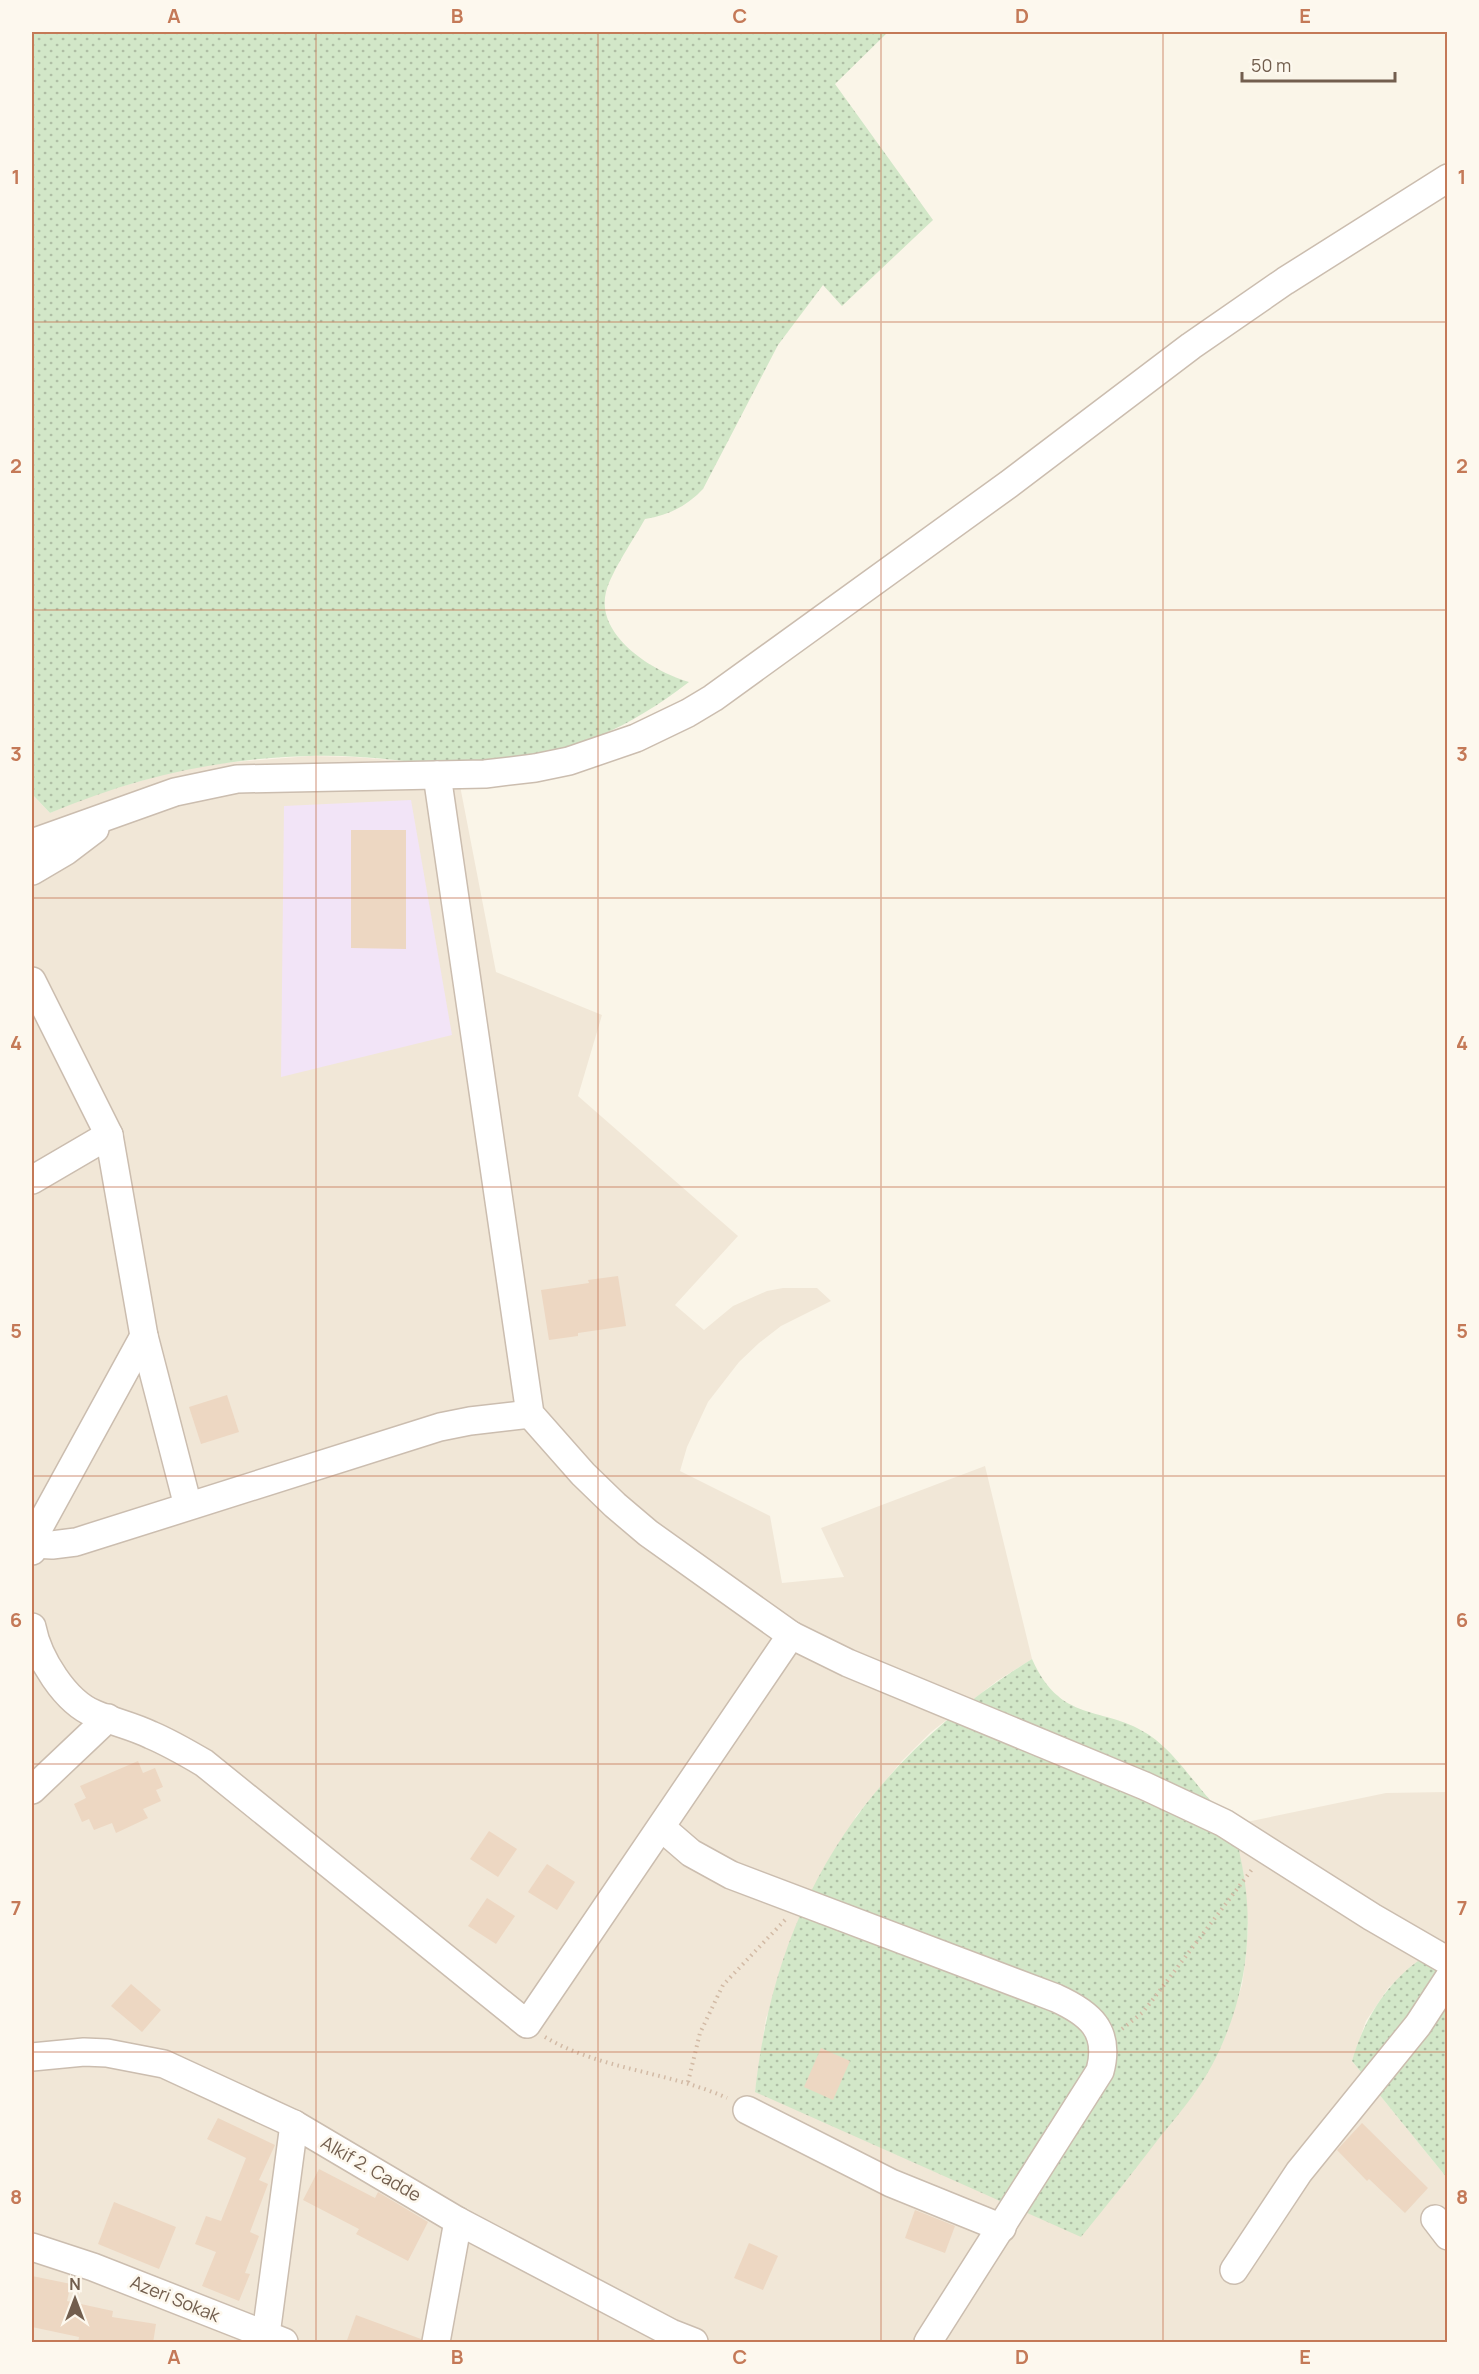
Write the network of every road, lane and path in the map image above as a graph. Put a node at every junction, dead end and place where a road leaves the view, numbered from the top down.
1 (1448, 178) edge
2 (437, 775) junction
3 (115, 814) junction
4 (32, 843) edge
5 (32, 871) edge
6 (32, 981) edge
7 (109, 1135) junction
8 (32, 1179) edge
9 (144, 1336) junction
10 (530, 1414) junction
11 (188, 1506) junction
12 (32, 1547) edge
13 (32, 1627) edge
14 (791, 1635) junction
15 (108, 1718) junction
16 (32, 1790) edge
17 (662, 1828) junction
18 (1267, 1848) junction
19 (803, 1902) junction
20 (1448, 1961) edge
21 (1448, 1979) edge
22 (527, 2024) junction
23 (1102, 2038) junction
24 (32, 2057) edge
25 (688, 2082) junction
26 (747, 2110) joint
27 (294, 2124) junction
28 (458, 2221) junction
29 (1002, 2228) junction
30 (32, 2247) edge
31 (1234, 2270) dead end
32 (678, 2339) edge
33 (272, 2340) edge
34 (436, 2343) edge
35 (928, 2343) edge

1 - 2 street
2 - 3 street
2 - 10 street
3 - 4 street
3 - 5 street
6 - 7 street
7 - 8 street
7 - 9 street
9 - 11 street
9 - 12 street
10 - 11 street
10 - 14 street
11 - 12 street
13 - 15 street
14 - 17 street
14 - 18 street
15 - 16 street
15 - 22 street
17 - 19 street
17 - 22 street
18 - 20 street
18 - 23 path
19 - 23 street
19 - 25 path
21 - 31 street
22 - 25 path
23 - 29 street
24 - 27 street, Alkif 2. Cadde
25 - 26 path
26 - 29 street
27 - 28 street, Alkif 2. Cadde
27 - 33 street
28 - 32 street, Alkif 2. Cadde
28 - 34 street
29 - 35 street
30 - 33 street, Azeri Sokak

